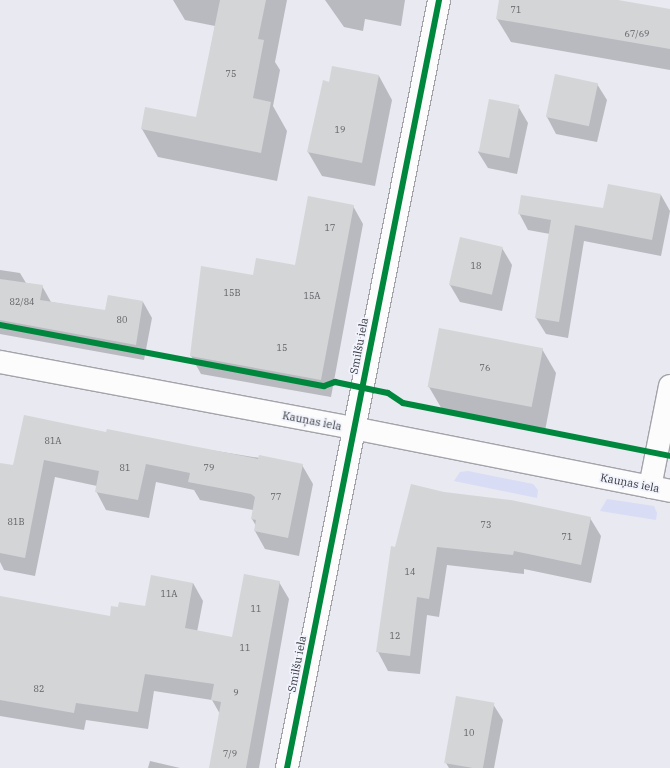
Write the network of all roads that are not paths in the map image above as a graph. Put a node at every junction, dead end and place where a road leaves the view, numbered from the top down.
1 (439, 0) edge
2 (0, 362) edge
3 (670, 386) edge
4 (353, 428) junction
5 (660, 489) edge
6 (287, 768) edge

1 - 4 street, Smilšu iela
2 - 4 street, Kauņas iela
3 - 5 street
4 - 5 street, Kauņas iela
4 - 6 street, Smilšu iela

